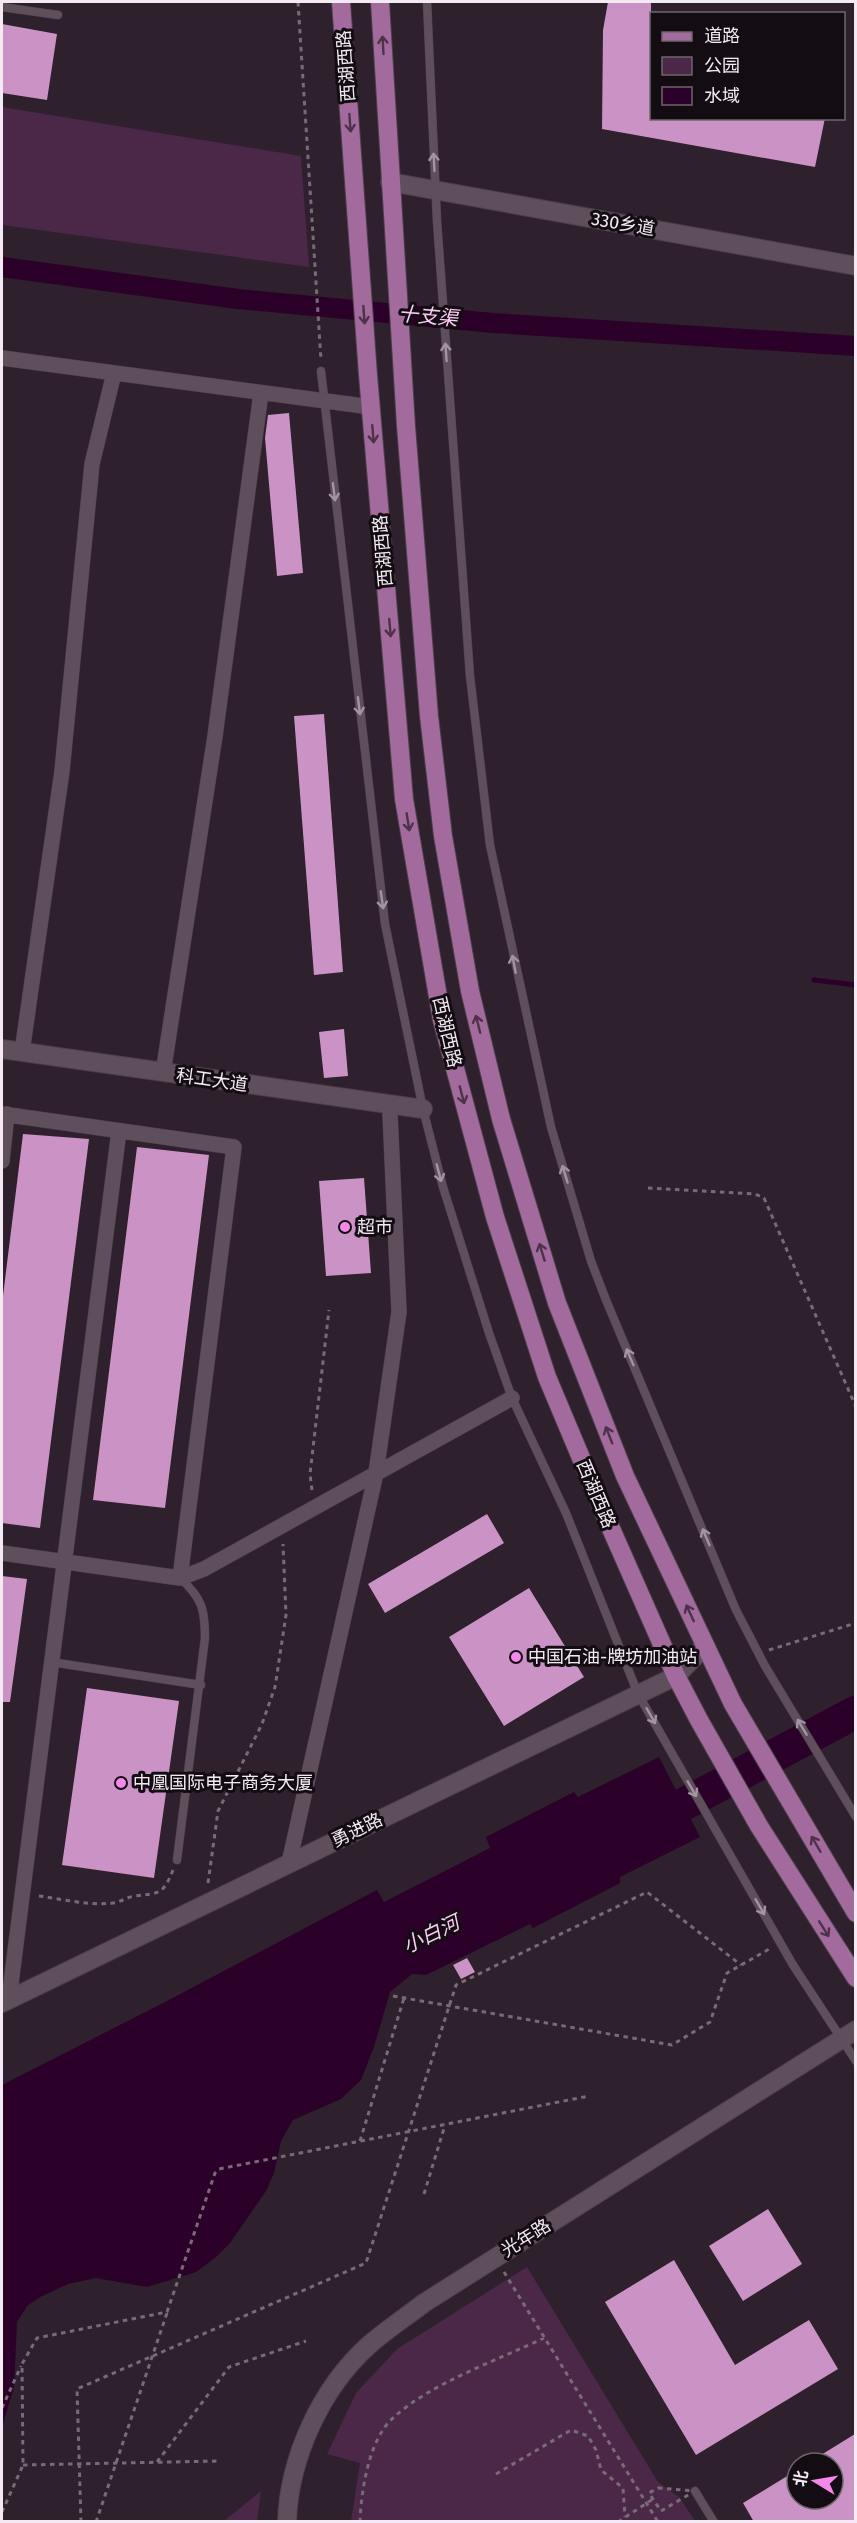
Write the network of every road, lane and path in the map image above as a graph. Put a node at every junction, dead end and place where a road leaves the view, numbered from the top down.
1 (298, 2) edge
2 (341, 2) edge
3 (380, 2) edge
4 (427, 2) edge
5 (2, 7) edge
6 (58, 15) dead end
7 (390, 182) junction
8 (435, 190) junction
9 (855, 266) edge
10 (2, 358) edge
11 (321, 371) joint
12 (114, 373) junction
13 (261, 393) junction
14 (324, 401) junction
15 (371, 407) junction
16 (2, 1049) edge
17 (22, 1052) junction
18 (163, 1073) junction
19 (423, 1109) junction
20 (4, 1114) edge
21 (390, 1114) dead end
22 (119, 1131) junction
23 (2, 1161) edge
24 (648, 1188) dead end
25 (329, 1310) dead end
26 (512, 1398) junction
27 (855, 1407) edge
28 (376, 1473) junction
29 (317, 1506) junction
30 (280, 1526) junction
31 (2, 1553) edge
32 (64, 1561) junction
33 (180, 1578) junction
34 (855, 1623) edge
35 (705, 1646) junction
36 (759, 1653) junction
37 (51, 1662) junction
38 (676, 1676) junction
39 (201, 1685) junction
40 (638, 1694) junction
41 (855, 1817) edge
42 (177, 1860) joint
43 (289, 1863) junction
44 (22, 1894) junction
45 (207, 1903) junction
46 (855, 1913) edge
47 (780, 1943) junction
48 (741, 1965) junction
49 (855, 1978) edge
50 (393, 1996) dead end
51 (404, 1998) junction
52 (5, 2001) edge
53 (450, 2005) junction
54 (848, 2034) edge
55 (855, 2061) edge
56 (589, 2096) dead end
57 (445, 2125) junction
58 (409, 2132) junction
59 (360, 2141) junction
60 (424, 2194) dead end
61 (496, 2258) junction
62 (167, 2312) junction
63 (544, 2338) junction
64 (306, 2341) dead end
65 (150, 2357) junction
66 (22, 2364) junction
67 (2, 2408) edge
68 (219, 2461) dead end
69 (157, 2462) junction
70 (115, 2463) junction
71 (79, 2464) junction
72 (23, 2465) junction
73 (496, 2475) dead end
74 (695, 2490) junction
75 (653, 2499) junction
76 (647, 2504) junction
77 (2, 2512) edge
78 (625, 2517) junction
79 (81, 2522) edge
80 (96, 2522) edge
81 (287, 2522) edge
82 (360, 2522) edge
83 (618, 2522) edge
84 (658, 2522) edge
85 (714, 2522) edge

1 - 11 path
2 -> 15 main road, 西湖西路
7 -> 3 main road, 西湖西路
8 -> 4 lane
5 - 6 lane
7 - 8 street, 330乡道
35 -> 7 main road, 西湖西路
8 - 9 street, 330乡道
36 -> 8 lane
10 - 12 street
11 - 14 lane
12 - 13 street
12 - 17 street
13 - 14 street
13 - 18 street
14 - 15 street
14 -> 19 lane
15 -> 38 main road, 西湖西路
16 - 17 street, 科工大道
17 - 18 street, 科工大道
18 - 19 street, 科工大道
19 -> 26 lane
20 - 22 street
20 - 23 street
21 - 28 street
22 - 32 street
22 - 33 street
24 - 27 path
25 - 29 path
26 - 28 street
26 - 40 lane
28 - 29 street
28 - 43 street
29 - 30 street
30 - 33 street
30 - 45 path
31 - 32 street
32 - 33 street
32 - 37 street
33 - 39 lane
34 - 36 path
35 - 38 street, 勇进路
46 -> 35 main road, 西湖西路
41 -> 36 lane
37 - 39 lane
37 - 44 street
38 - 40 street, 勇进路
38 -> 49 main road, 西湖西路
39 - 42 lane
40 - 43 street, 勇进路
40 -> 47 lane
42 - 44 path
43 - 45 street, 勇进路
44 - 52 street
45 - 52 street, 勇进路
47 - 48 path
47 - 54 lane
48 - 53 path
48 - 53 path
50 - 51 path
51 - 53 path
51 - 59 path
53 - 58 path
54 - 55 lane
54 - 61 street, 光年路
56 - 57 path
57 - 58 path
57 - 60 path
58 - 59 path
58 - 65 path
59 - 62 path
61 - 63 path
61 - 81 street, 光年路
62 - 65 path
62 - 66 path
63 - 76 path
63 - 82 path
64 - 69 path
65 - 70 path
65 - 71 path
66 - 67 path
66 - 72 path
68 - 69 path
69 - 70 path
70 - 71 path
70 - 80 path
71 - 72 path
71 - 79 path
72 - 77 path
73 - 78 path
74 - 75 path
74 - 75 path
74 - 85 lane
75 - 76 path
76 - 78 path
76 - 84 path
78 - 83 path

